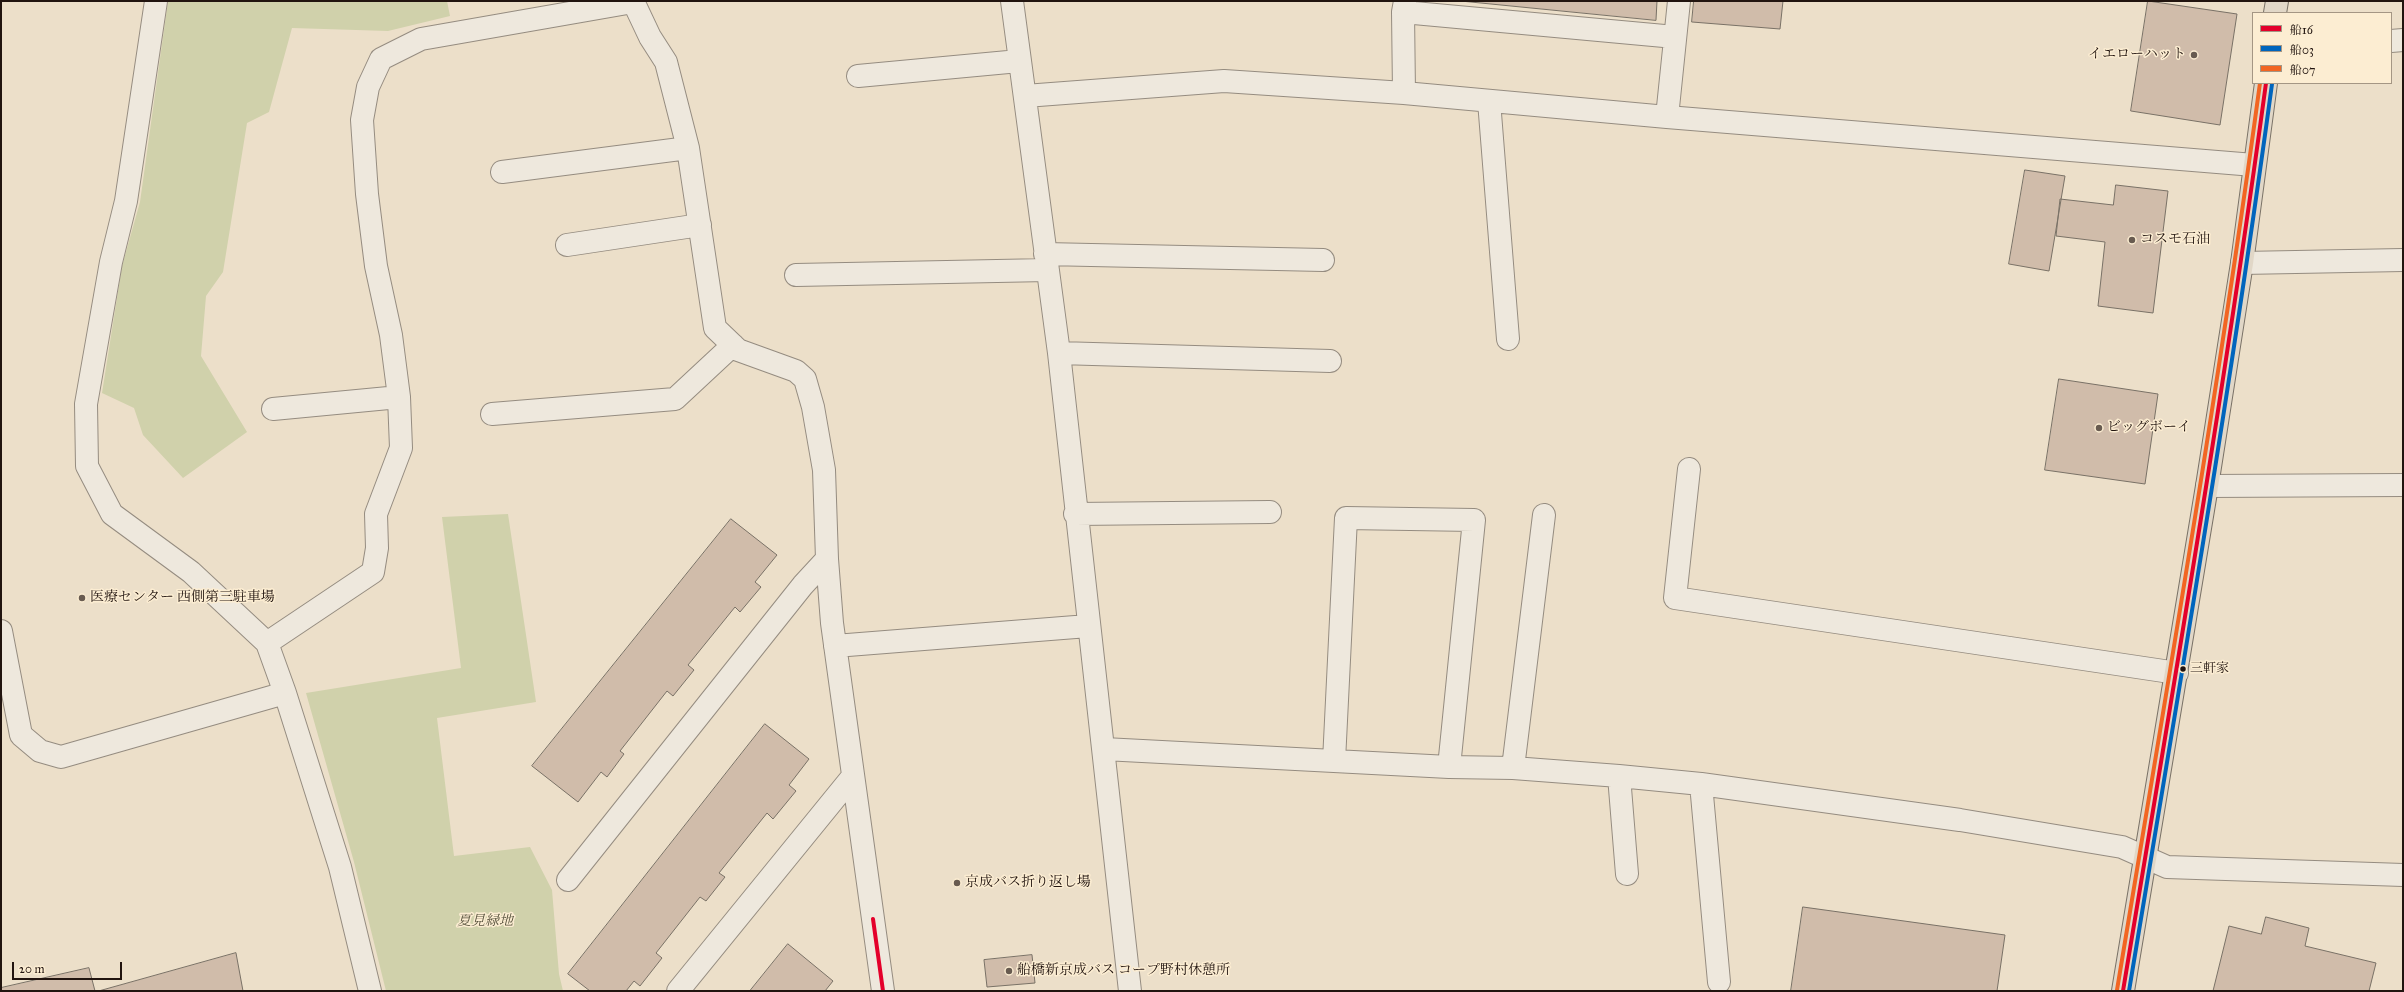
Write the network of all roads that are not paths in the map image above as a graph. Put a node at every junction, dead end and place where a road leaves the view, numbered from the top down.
1 (156, 1) edge
2 (633, 1) edge
3 (1012, 1) edge
4 (1679, 1) edge
5 (2277, 1) edge
6 (1404, 6) edge
7 (2275, 12) edge
8 (1675, 36) junction
9 (2403, 40) edge
10 (2392, 41) edge
11 (1019, 61) junction
12 (858, 76) dead end
13 (2266, 84) edge
14 (1404, 93) junction
15 (1025, 96) junction
16 (1489, 101) junction
17 (1667, 117) junction
18 (688, 148) junction
19 (2254, 166) junction
20 (502, 172) dead end
21 (700, 225) junction
22 (567, 245) dead end
23 (1322, 260) dead end
24 (2403, 260) edge
25 (1046, 262) junction
26 (2242, 263) junction
27 (796, 275) dead end
28 (1508, 339) dead end
29 (733, 345) junction
30 (1059, 354) junction
31 (1330, 361) dead end
32 (399, 398) junction
33 (273, 409) dead end
34 (492, 414) dead end
35 (1689, 469) dead end
36 (2403, 485) edge
37 (2207, 486) junction
38 (1270, 512) dead end
39 (1075, 514) junction
40 (1544, 515) dead end
41 (827, 559) junction
42 (1088, 626) junction
43 (1, 631) edge
44 (267, 643) junction
45 (835, 646) junction
46 (2177, 673) junction
47 (285, 693) junction
48 (1104, 749) junction
49 (1334, 761) junction
50 (1449, 767) junction
51 (1513, 768) junction
52 (853, 776) junction
53 (1620, 776) junction
54 (1701, 784) junction
55 (2145, 857) junction
56 (1627, 874) dead end
57 (2403, 876) edge
58 (568, 880) dead end
59 (1719, 982) dead end
60 (882, 989) edge
61 (370, 991) edge
62 (678, 991) edge
63 (1130, 991) edge
64 (2123, 991) edge

1 - 44 street
2 - 18 street
2 - 32 street
3 - 11 street
4 - 8 street
5 - 7 main road
6 - 8 street
6 - 14 street
8 - 17 street
9 - 10 street
11 - 12 street
11 - 15 street
13 - 19 main road
14 - 15 street
14 - 16 street
15 - 25 street
16 - 17 street
16 - 28 street
17 - 19 street
18 - 20 street
18 - 21 street
19 - 26 main road
21 - 22 street
21 - 29 street
23 - 25 street
24 - 26 street
25 - 27 street
25 - 30 street
26 - 37 main road
29 - 34 street
29 - 41 street
30 - 31 street
30 - 39 street
32 - 33 street
32 - 44 street
35 - 46 street
36 - 37 street
37 - 46 main road
38 - 39 street
39 - 42 street
40 - 51 street
41 - 45 street
41 - 58 street
42 - 45 street
42 - 48 street
43 - 47 street
44 - 47 street
45 - 52 street
46 - 55 main road
47 - 61 street
48 - 49 street
48 - 63 street
49 - 50 street
49 - 50 street
50 - 51 street
51 - 53 street
52 - 60 street
52 - 62 street
53 - 54 street
53 - 56 street
54 - 55 street
54 - 59 street
55 - 57 street
55 - 64 main road

